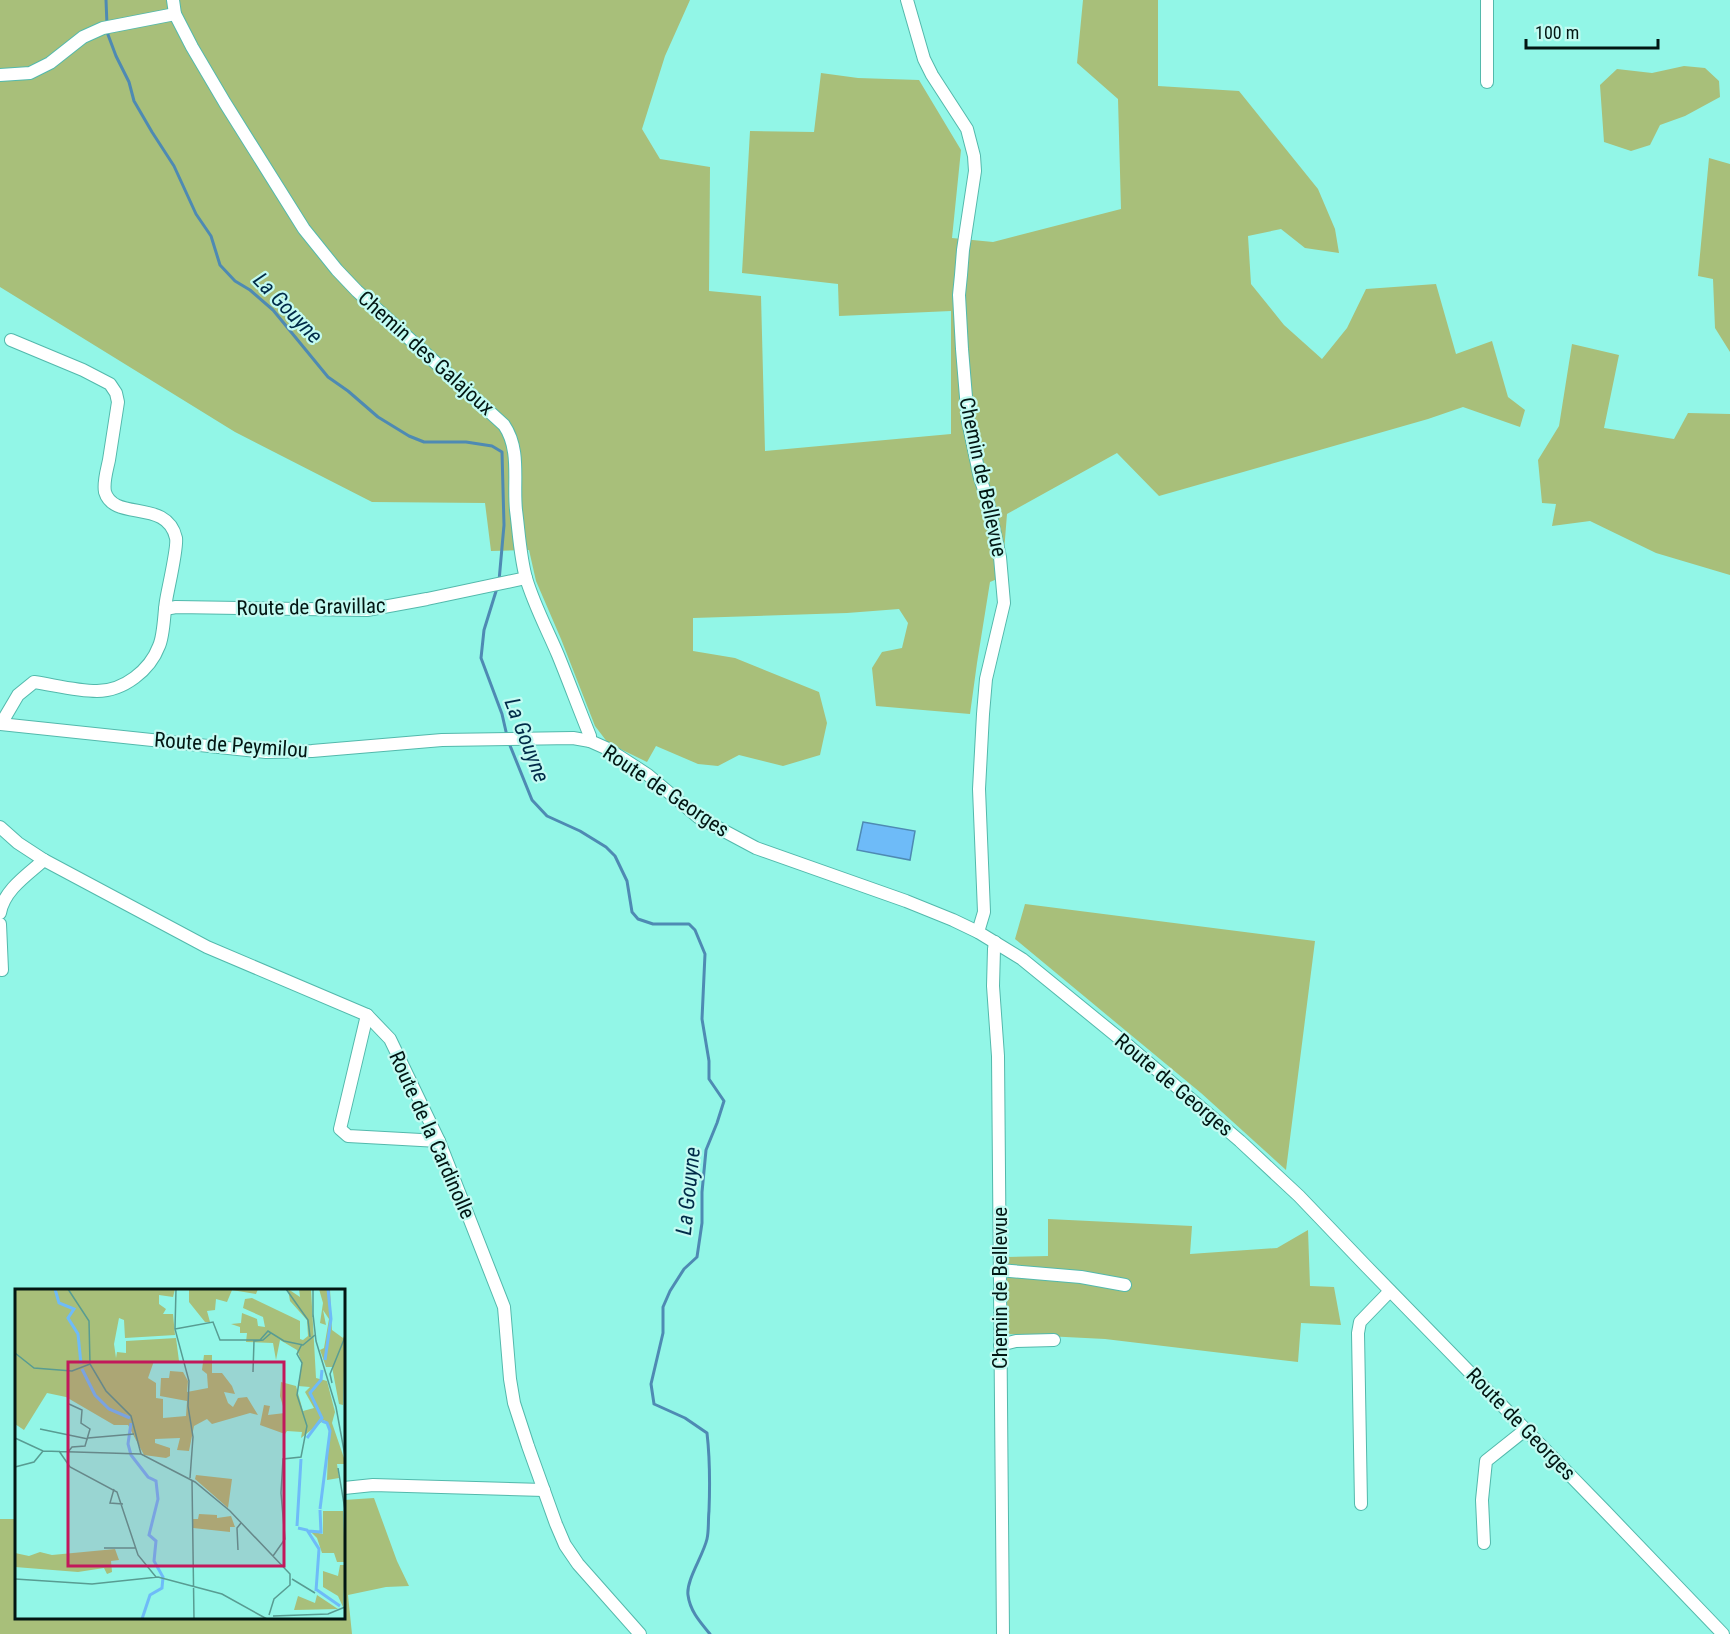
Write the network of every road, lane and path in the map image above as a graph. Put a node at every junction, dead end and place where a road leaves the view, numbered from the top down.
1 (173, 0) edge
2 (907, 0) edge
3 (1487, 0) edge
4 (175, 14) junction
5 (0, 75) edge
6 (1487, 82) dead end
7 (11, 340) dead end
8 (526, 578) junction
9 (165, 609) junction
10 (1, 724) edge
11 (498, 739) joint
12 (590, 741) junction
13 (0, 827) edge
14 (44, 860) junction
15 (0, 913) edge
16 (0, 924) edge
17 (978, 932) junction
18 (995, 942) junction
19 (2, 970) dead end
20 (367, 1015) junction
21 (439, 1141) junction
22 (999, 1270) junction
23 (1125, 1285) dead end
24 (1390, 1291) junction
25 (1054, 1340) dead end
26 (1000, 1345) junction
27 (1525, 1430) junction
28 (345, 1488) edge
29 (544, 1490) junction
30 (1361, 1504) dead end
31 (1484, 1543) dead end
32 (640, 1634) edge
33 (1003, 1634) edge
34 (1723, 1634) edge

1 - 4 street, Chemin des Galajoux
2 - 17 street, Chemin de Bellevue
3 - 6 street
4 - 5 street
4 - 8 street, Chemin des Galajoux
7 - 9 street
8 - 9 street, Route de Gravillac
8 - 12 street, Chemin des Galajoux
9 - 10 street
10 - 11 street, Route de Peymilou
11 - 12 street, Route de Georges
12 - 17 street, Route de Georges
13 - 14 street, Route de la Cardinolle
14 - 15 street
14 - 20 street, Route de la Cardinolle
16 - 19 street
17 - 18 street, Route de Georges
18 - 22 street, Chemin de Bellevue
18 - 24 street, Route de Georges
20 - 21 street, Route de la Cardinolle
20 - 21 street
21 - 29 street, Route de la Cardinolle
22 - 23 street
22 - 26 street, Chemin de Bellevue
24 - 27 street, Route de Georges
24 - 30 street
25 - 26 street
26 - 33 street, Chemin de Bellevue
27 - 31 street
27 - 34 street, Route de Georges
28 - 29 street
29 - 32 street, Route de la Cardinolle

